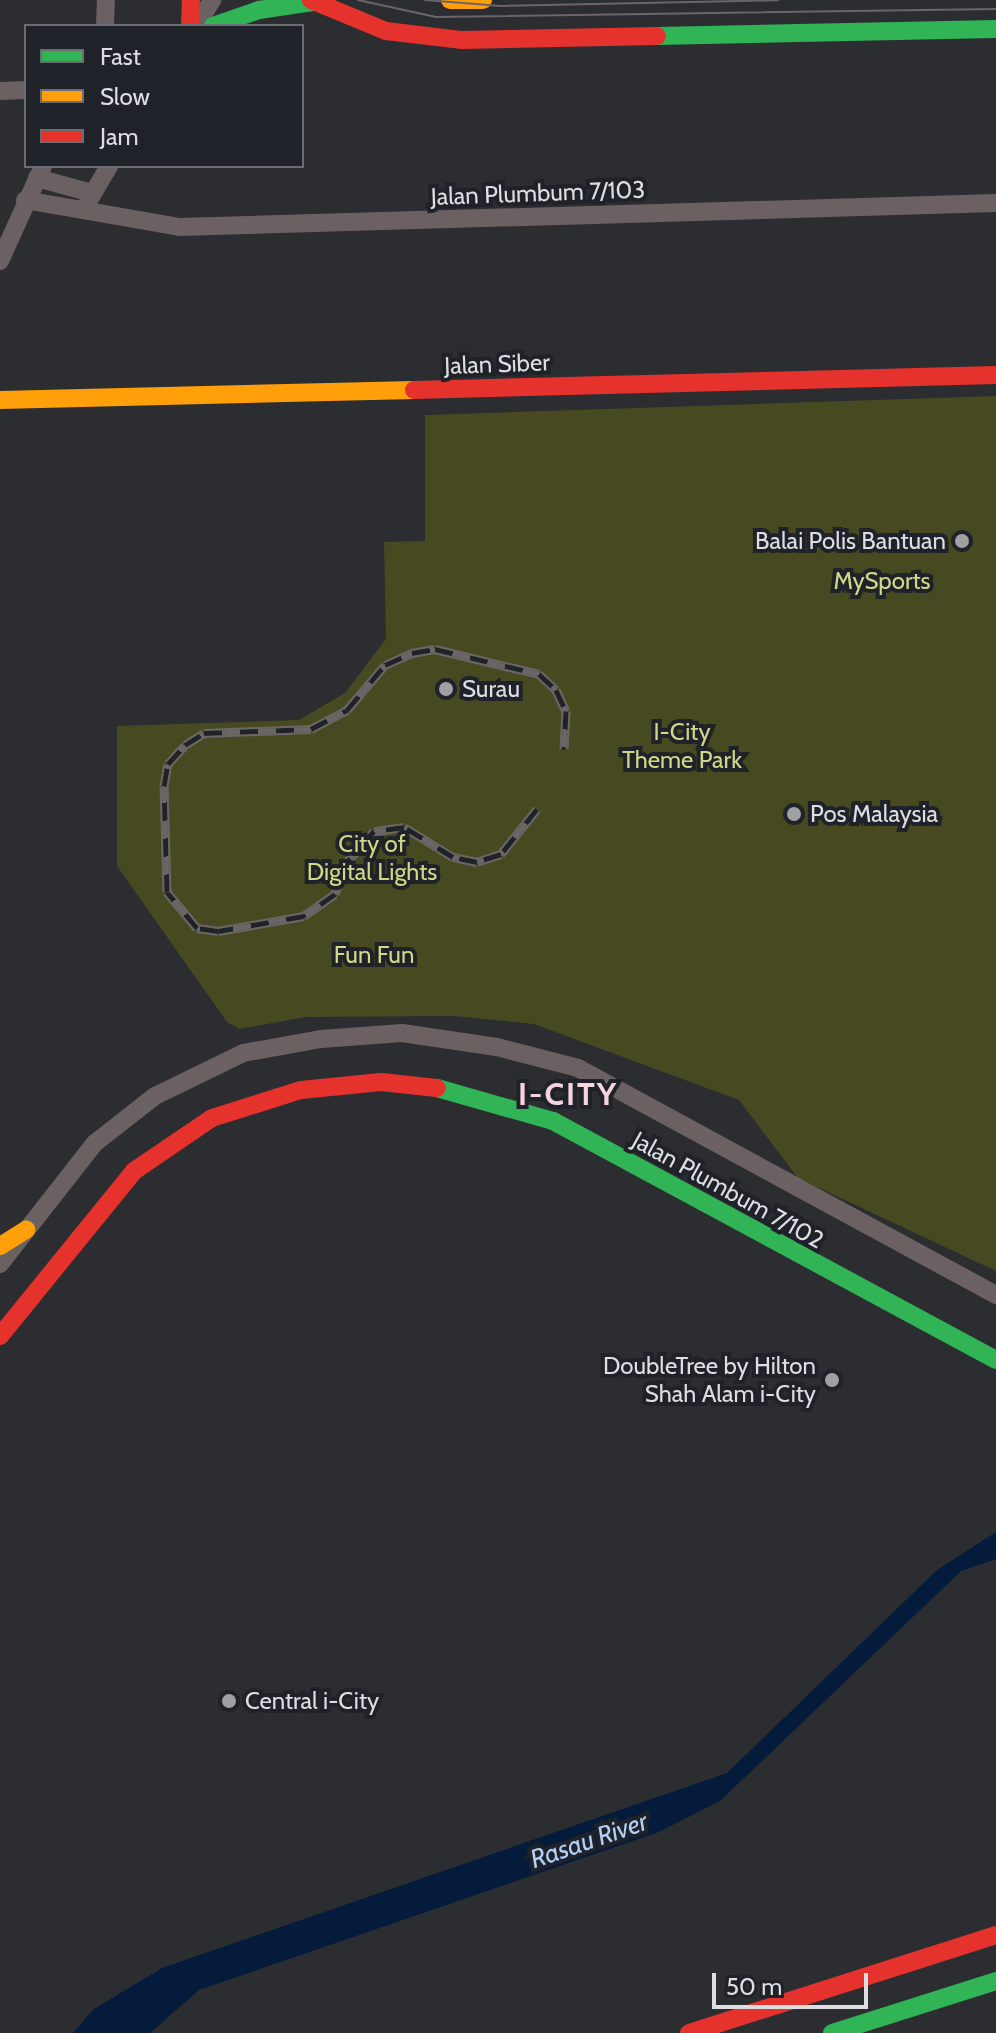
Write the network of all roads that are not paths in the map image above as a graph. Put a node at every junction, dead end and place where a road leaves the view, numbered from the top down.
1 (106, 0) edge
2 (191, 0) edge
3 (212, 0) edge
4 (450, 0) edge
5 (483, 0) edge
6 (312, 1) edge
7 (105, 24) edge
8 (193, 24) edge
9 (194, 24) edge
10 (219, 24) edge
11 (996, 29) edge
12 (24, 90) edge
13 (0, 91) edge
14 (108, 168) edge
15 (40, 172) edge
16 (92, 193) junction
17 (25, 200) junction
18 (996, 203) edge
19 (84, 211) junction
20 (0, 261) edge
21 (996, 375) edge
22 (0, 400) edge
23 (26, 1230) junction
24 (0, 1246) edge
25 (0, 1264) edge
26 (996, 1295) edge
27 (0, 1336) edge
28 (996, 1360) edge
29 (996, 1935) edge
30 (996, 1981) edge
31 (902, 2011) junction
32 (689, 2033) edge
33 (832, 2033) edge
34 (886, 2033) edge

1 - 7 street
2 - 8 main road
3 - 9 street
4 - 5 main road
6 - 10 main road
6 - 11 main road
12 - 13 street
14 - 16 street
15 - 16 street
15 - 17 street
16 - 19 street
17 - 19 street, Jalan Plumbum 7/103
17 - 20 street
18 - 19 street, Jalan Plumbum 7/103
21 - 22 main road, Jalan Siber
23 - 24 main road
23 - 25 street, Jalan Plumbum 7/102
23 - 26 street, Jalan Plumbum 7/102
27 - 28 main road, Jalan Plumbum 7/102
29 - 32 main road
30 - 31 main road
31 - 33 main road
31 - 34 main road

